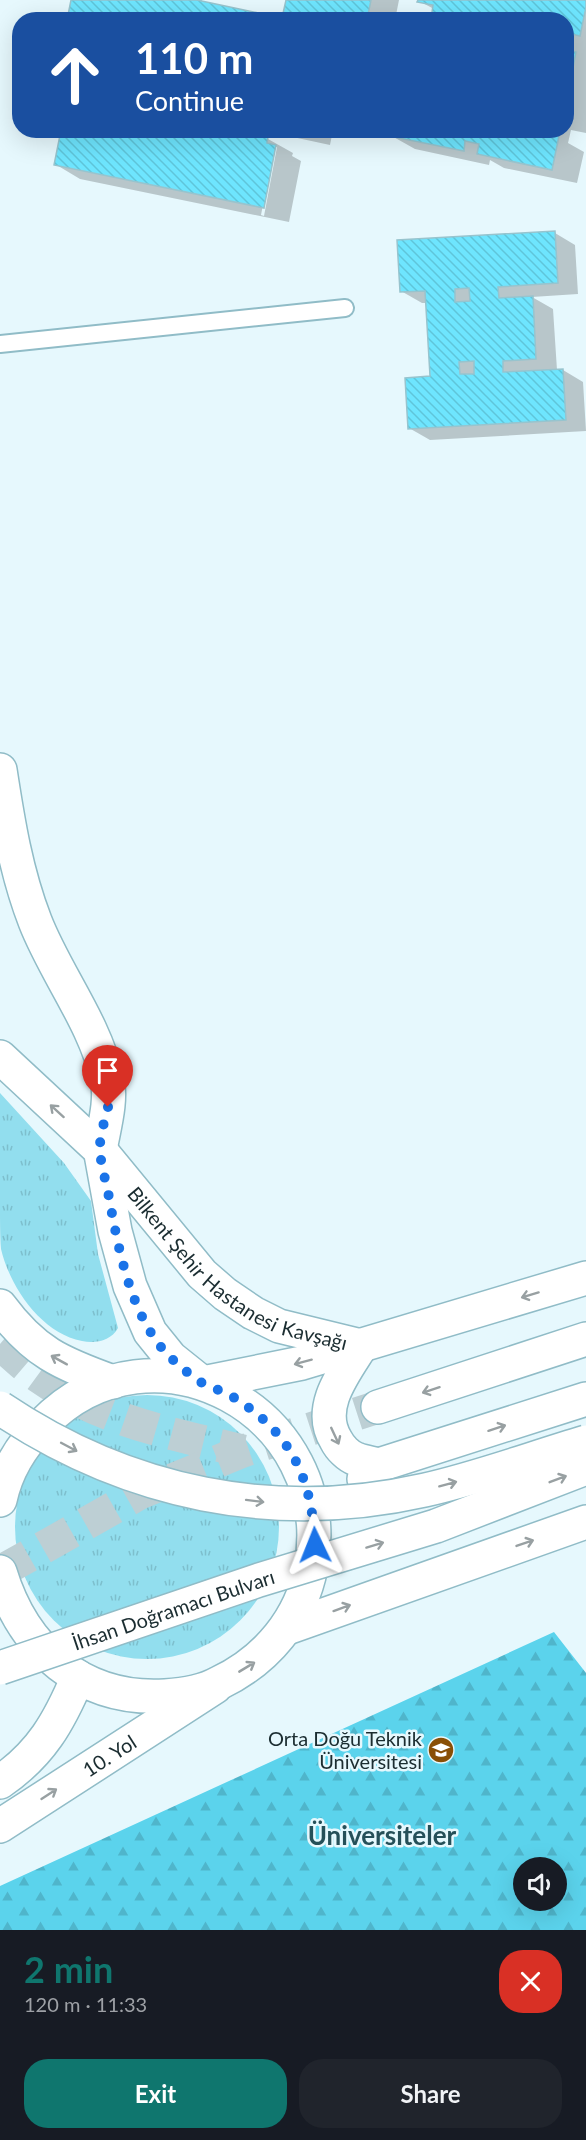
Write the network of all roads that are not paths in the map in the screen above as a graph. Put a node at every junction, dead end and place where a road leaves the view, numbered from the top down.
1 (345, 308) dead end
2 (0, 344) edge
3 (0, 770) edge
4 (0, 1057) edge
5 (100, 1150) junction
6 (586, 1278) edge
7 (0, 1306) edge
8 (586, 1339) edge
9 (362, 1346) junction
10 (112, 1382) junction
11 (203, 1383) junction
12 (586, 1399) edge
13 (378, 1407) tunnel mouth
14 (0, 1408) edge
15 (586, 1442) edge
16 (379, 1465) junction
17 (586, 1468) edge
18 (0, 1495) edge
19 (586, 1522) edge
20 (315, 1545) junction
21 (0, 1572) edge
22 (10, 1628) edge
23 (287, 1628) junction
24 (0, 1668) edge
25 (78, 1677) junction
26 (218, 1684) junction
27 (0, 1782) edge
28 (0, 1826) edge

1 - 2 lane
3 - 5 main road
5 -> 4 main road, Bilkent Şehir Hastanesi Kavşağı
5 - 9 main road, Bilkent Şehir Hastanesi Kavşağı
5 - 11 main road, Bilkent Şehir Hastanesi Kavşağı
6 -> 9 main road
10 -> 7 main road
8 -> 13 main road
9 -> 11 main road
9 -> 16 main road
10 - 11 main road, Bilkent Şehir Hastanesi Kavşağı
10 - 18 main road, Bilkent Şehir Hastanesi Kavşağı
11 - 20 main road, Bilkent Şehir Hastanesi Kavşağı
16 -> 12 main road
14 -> 15 main road, bridge
16 - 20 main road
24 -> 17 main road, İhsan Doğramacı Bulvarı, bridge
23 -> 19 main road
20 - 23 main road, Bilkent Şehir Hastanesi Kavşağı
21 - 22 main road, Bilkent Şehir Hastanesi Kavşağı
22 - 25 main road, Bilkent Şehir Hastanesi Kavşağı
26 -> 23 main road, Bilkent Şehir Hastanesi Kavşağı
25 - 26 main road, Bilkent Şehir Hastanesi Kavşağı
25 - 27 main road
28 -> 26 main road, 10. Yol

